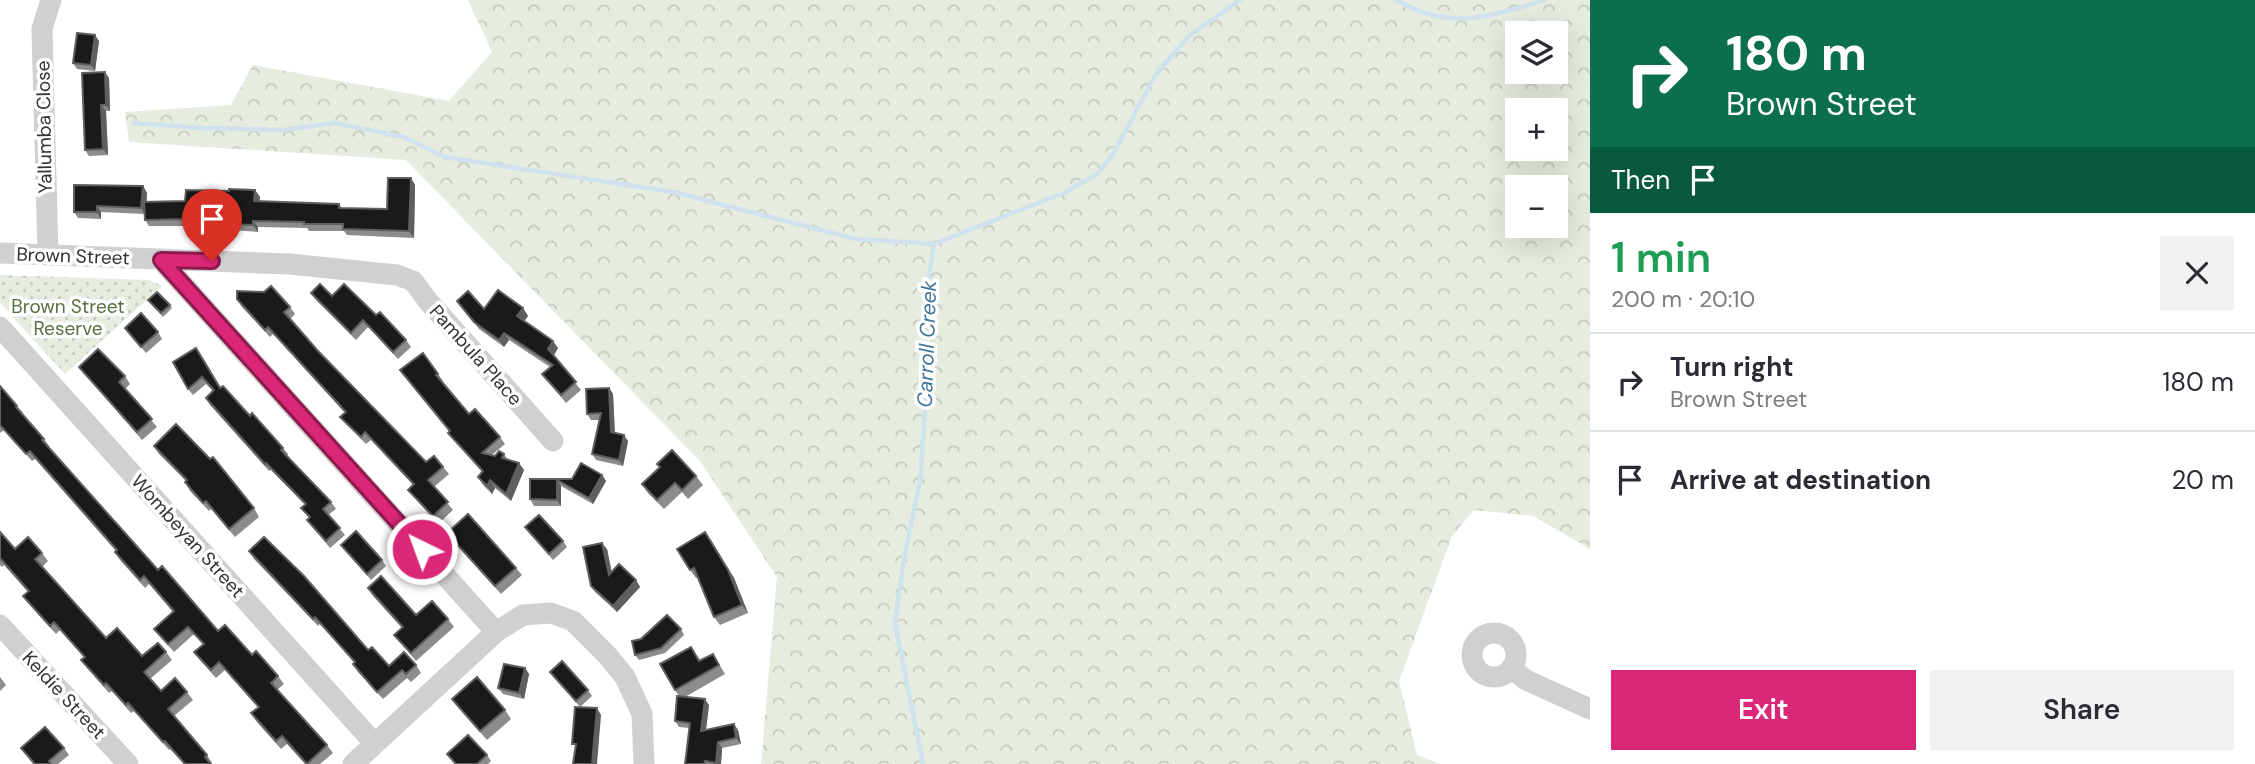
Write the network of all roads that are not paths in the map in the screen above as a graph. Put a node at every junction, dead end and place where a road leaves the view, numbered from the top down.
1 (51, 0) edge
2 (0, 253) edge
3 (48, 255) junction
4 (161, 260) junction
5 (397, 275) joint
6 (0, 327) edge
7 (553, 441) dead end
8 (0, 625) edge
9 (496, 632) junction
10 (1511, 668) dead end
11 (1590, 709) edge
12 (375, 744) junction
13 (128, 764) edge
14 (353, 764) edge
15 (644, 764) edge

1 - 3 street, Yallumba Close
2 - 3 street, Brown Street
3 - 4 street, Brown Street
4 - 5 street, Brown Street
4 - 9 street
5 - 7 street, Pambula Place
6 - 12 street, Wombeyan Street
8 - 13 street, Keldie Street
9 - 12 street
9 - 15 street
10 - 11 street
12 - 14 street

